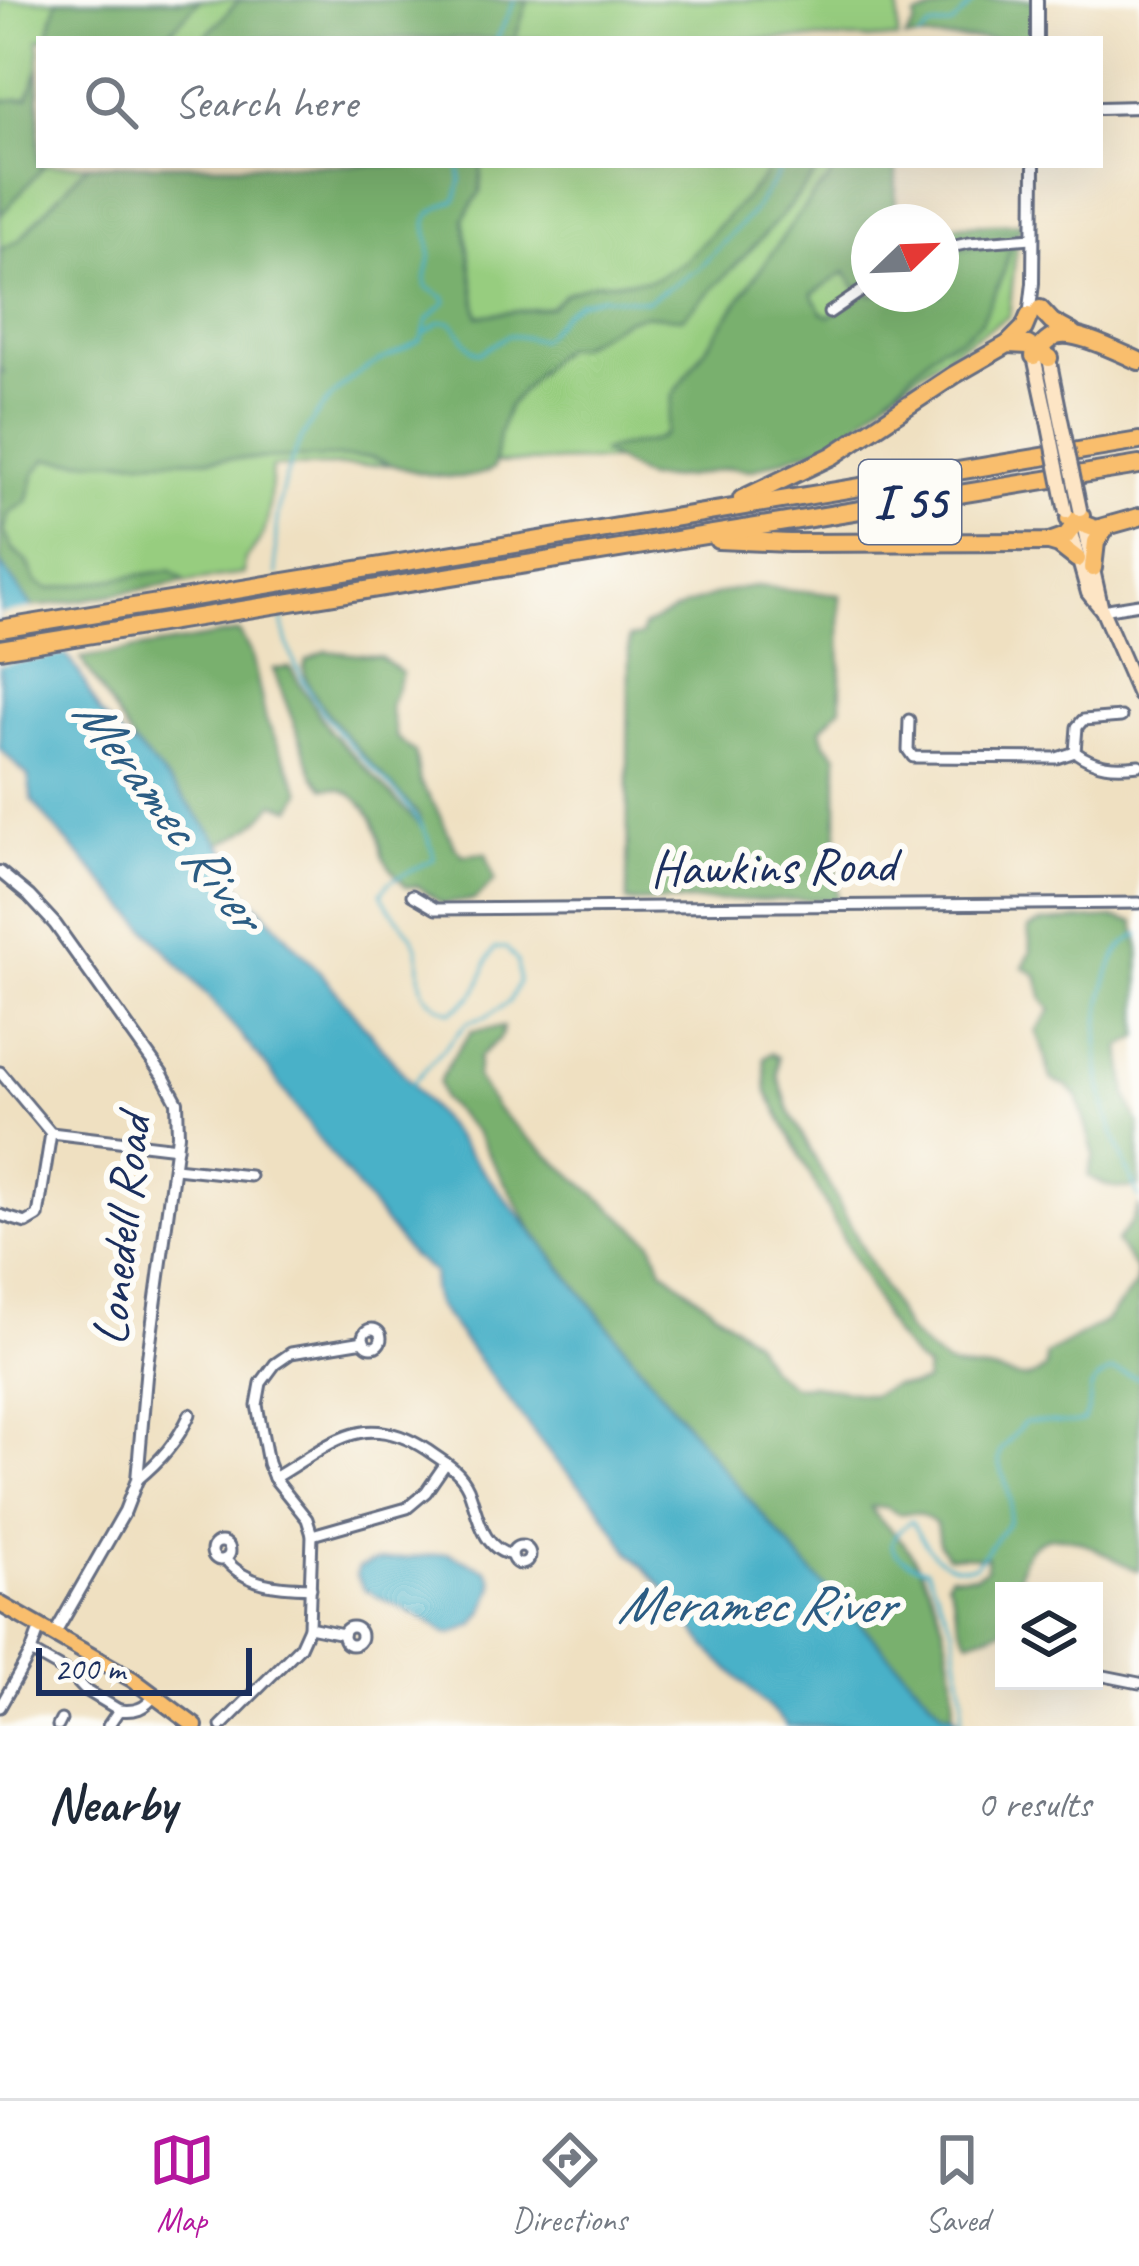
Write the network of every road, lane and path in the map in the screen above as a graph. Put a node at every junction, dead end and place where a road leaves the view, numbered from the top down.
1 (1037, 0) edge
2 (1037, 36) edge
3 (1139, 107) edge
4 (1103, 108) edge
5 (1034, 168) edge
6 (1032, 238) junction
7 (959, 245) edge
8 (851, 298) edge
9 (829, 313) dead end
10 (1034, 313) junction
11 (1084, 339) junction
12 (1008, 344) junction
13 (1040, 350) junction
14 (1139, 361) edge
15 (1139, 441) edge
16 (1139, 465) edge
17 (724, 508) junction
18 (1139, 517) edge
19 (1075, 520) junction
20 (1106, 528) junction
21 (681, 539) junction
22 (1049, 542) junction
23 (1085, 563) junction
24 (1139, 604) edge
25 (1102, 610) junction
26 (0, 628) edge
27 (0, 649) edge
28 (1139, 695) edge
29 (1121, 716) dead end
30 (909, 720) dead end
31 (1075, 752) junction
32 (1139, 765) edge
33 (0, 872) edge
34 (412, 895) dead end
35 (1139, 903) edge
36 (0, 1072) edge
37 (51, 1133) junction
38 (177, 1148) junction
39 (175, 1168) junction
40 (250, 1176) dead end
41 (0, 1215) edge
42 (364, 1341) dead end
43 (190, 1414) dead end
44 (446, 1463) junction
45 (274, 1478) junction
46 (137, 1480) junction
47 (313, 1535) junction
48 (512, 1555) dead end
49 (225, 1559) dead end
50 (311, 1588) junction
51 (0, 1604) edge
52 (309, 1627) junction
53 (47, 1631) junction
54 (343, 1634) dead end
55 (82, 1651) junction
56 (31, 1652) junction
57 (70, 1674) junction
58 (1103, 1676) edge
59 (1139, 1683) edge
60 (155, 1695) junction
61 (0, 1707) edge
62 (118, 1710) junction
63 (109, 1726) edge
64 (195, 1726) edge
65 (221, 1726) edge

1 - 2 street
3 - 4 street
5 - 6 street
6 - 7 street
6 - 10 street
8 - 9 street
10 - 11 highway
10 - 12 highway
10 - 13 street
11 - 13 highway
11 - 14 highway
12 - 13 highway
12 - 17 highway
13 - 19 main road, bridge
15 - 17 highway, I 55
16 - 21 highway, I 55
17 - 26 highway, I 55
18 - 20 highway
19 - 20 highway
19 - 22 highway
19 - 23 main road
20 - 23 highway
21 - 22 highway
21 - 27 highway, I 55
22 - 23 highway
23 - 25 main road
24 - 25 street
25 - 28 main road
29 - 31 street
30 - 31 street
31 - 32 street
33 - 38 street, Lonedell Road
34 - 35 street, Hawkins Road
36 - 37 street
37 - 38 street
37 - 41 street
38 - 39 street, Lonedell Road
39 - 40 street
39 - 46 street, Lonedell Road
42 - 45 street
43 - 46 street
44 - 45 street
44 - 47 street
44 - 48 street
45 - 47 street
46 - 53 street, Lonedell Road
47 - 50 street
49 - 50 street
50 - 52 street
51 - 53 main road
52 - 54 street
52 - 65 street
53 - 55 main road
53 - 56 street
55 - 57 street
55 - 60 main road
56 - 57 street
56 - 61 street
57 - 62 street
58 - 59 street
60 - 62 street
60 - 64 main road
62 - 63 street

